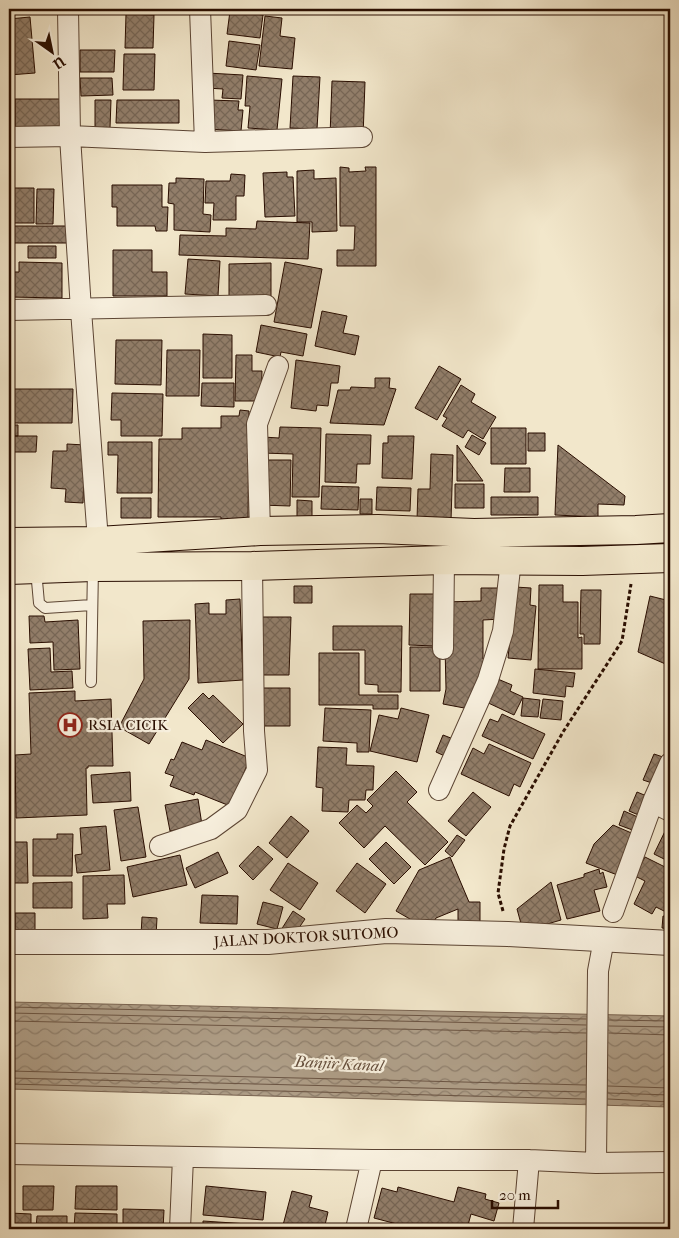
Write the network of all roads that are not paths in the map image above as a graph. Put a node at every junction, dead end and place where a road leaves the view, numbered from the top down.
1 (68, 9) edge
2 (200, 9) edge
3 (70, 136) junction
4 (9, 137) edge
5 (362, 137) dead end
6 (205, 142) junction
7 (266, 305) dead end
8 (9, 310) edge
9 (81, 310) junction
10 (278, 366) dead end
11 (670, 528) edge
12 (260, 530) junction
13 (307, 530) junction
14 (9, 542) edge
15 (96, 554) junction
16 (670, 558) edge
17 (444, 560) junction
18 (511, 560) junction
19 (309, 564) junction
20 (252, 566) junction
21 (9, 570) edge
22 (36, 570) junction
23 (92, 605) junction
24 (444, 649) dead end
25 (91, 682) dead end
26 (670, 764) edge
27 (439, 790) dead end
28 (654, 799) junction
29 (670, 811) edge
30 (160, 846) dead end
31 (613, 912) dead end
32 (604, 939) junction
33 (9, 942) edge
34 (670, 943) edge
35 (9, 1154) edge
36 (183, 1157) junction
37 (372, 1160) junction
38 (529, 1160) junction
39 (596, 1161) junction
40 (670, 1162) edge
41 (180, 1229) edge
42 (356, 1229) edge
43 (523, 1229) edge

1 - 3 street
2 - 6 street
3 - 4 street
3 - 6 street
3 - 9 street
5 - 6 street
7 - 9 street
8 - 9 street
9 - 15 street
10 - 12 street
11 - 13 main road
12 - 13 main road
12 - 15 main road
13 - 19 main road
14 - 15 main road
15 - 20 main road
15 - 22 main road
15 - 23 lane
16 - 18 main road
17 - 18 main road
17 - 19 main road
17 - 24 street
18 - 27 street
19 - 20 main road
20 - 30 street
21 - 22 main road
22 - 23 lane
23 - 25 lane
26 - 28 street
28 - 29 street
28 - 31 street
32 - 33 street, JALAN DOKTOR SUTOMO
32 - 34 street, JALAN DOKTOR SUTOMO
32 - 39 street
35 - 36 street
36 - 37 street
36 - 41 street
37 - 38 street
37 - 42 street
38 - 39 street
38 - 43 street
39 - 40 street

